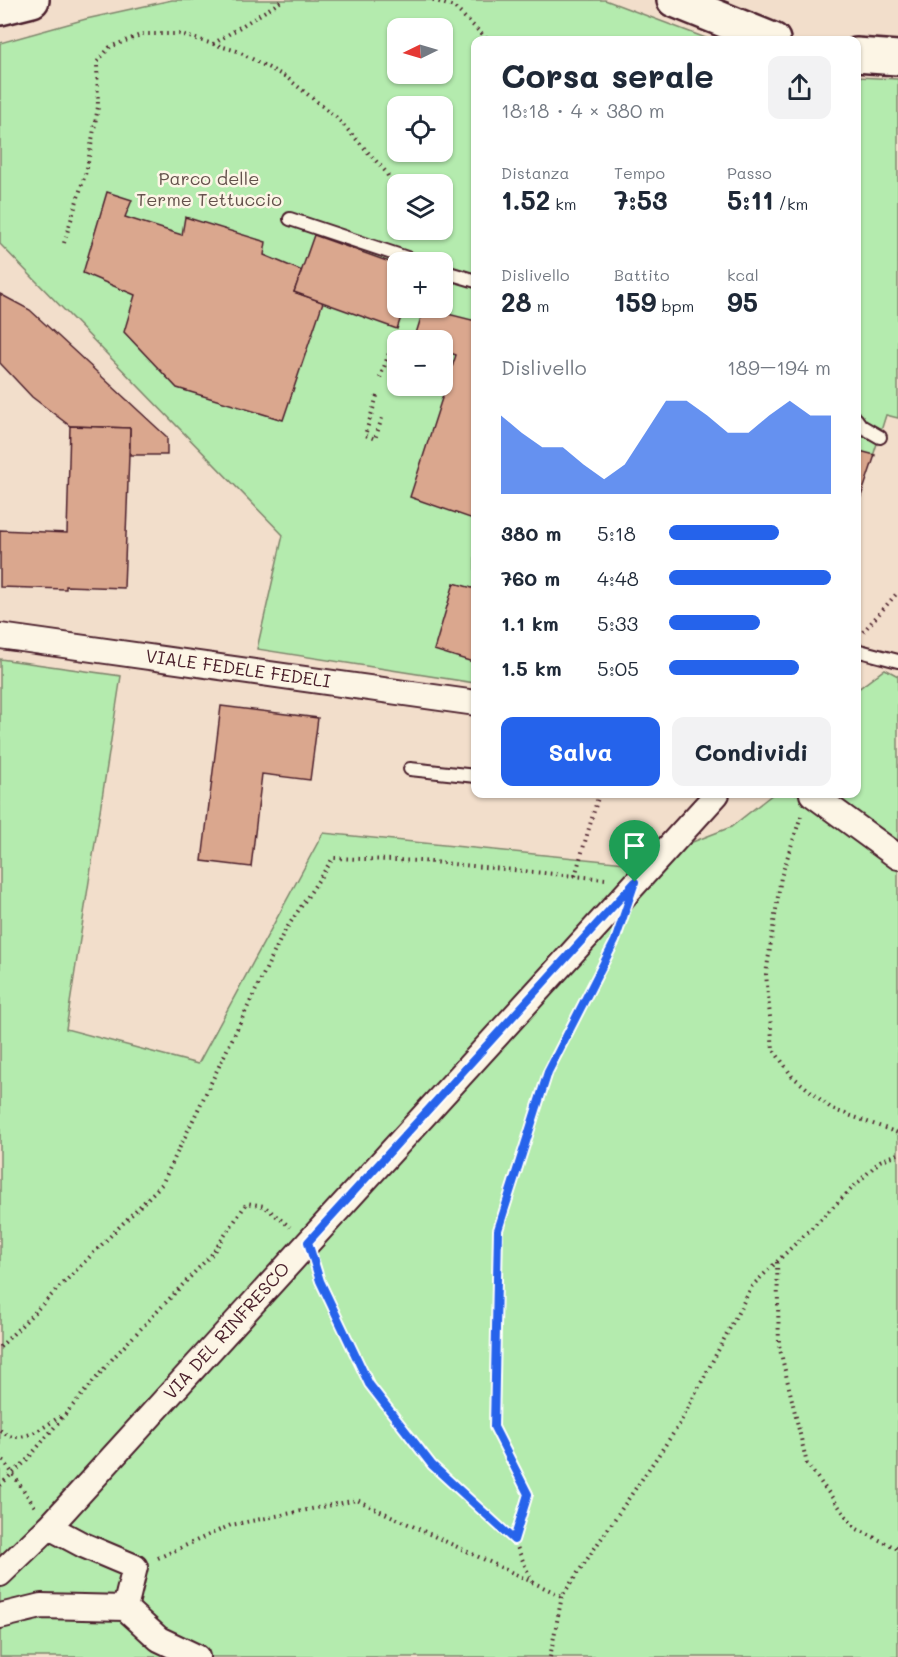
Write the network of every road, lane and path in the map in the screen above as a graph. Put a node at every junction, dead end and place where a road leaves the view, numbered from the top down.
1 (32, 0) edge
2 (283, 0) edge
3 (433, 0) edge
4 (674, 0) edge
5 (0, 8) edge
6 (485, 36) edge
7 (763, 36) edge
8 (213, 44) junction
9 (861, 55) edge
10 (898, 57) edge
11 (387, 174) edge
12 (290, 219) dead end
13 (64, 243) dead end
14 (388, 252) edge
15 (453, 274) edge
16 (471, 280) edge
17 (387, 358) edge
18 (380, 378) dead end
19 (377, 396) dead end
20 (382, 418) dead end
21 (861, 426) edge
22 (880, 437) dead end
23 (898, 592) edge
24 (861, 634) edge
25 (0, 636) edge
26 (861, 651) edge
27 (898, 661) edge
28 (471, 702) edge
29 (410, 769) dead end
30 (471, 775) edge
31 (598, 798) edge
32 (713, 798) edge
33 (807, 804) edge
34 (898, 857) edge
35 (575, 876) junction
36 (635, 882) junction
37 (609, 951) dead end
38 (898, 1133) edge
39 (898, 1154) edge
40 (308, 1242) junction
41 (777, 1262) junction
42 (0, 1347) edge
43 (64, 1414) junction
44 (0, 1430) edge
45 (0, 1455) edge
46 (0, 1485) edge
47 (56, 1519) junction
48 (514, 1540) junction
49 (898, 1549) edge
50 (135, 1568) junction
51 (0, 1574) edge
52 (532, 1583) junction
53 (562, 1596) junction
54 (125, 1608) junction
55 (0, 1616) edge
56 (197, 1657) edge
57 (549, 1657) edge

1 - 5 main road
2 - 8 path
3 - 6 path
4 - 7 main road
8 - 11 path
8 - 13 path
9 - 10 main road
12 - 14 lane
15 - 16 lane
17 - 18 path
19 - 20 path
21 - 22 lane
23 - 24 path
25 - 28 street, VIALE FEDELE FEDELI
26 - 27 lane
29 - 30 lane
31 - 35 path
32 - 36 street, VIA DEL RINFRESCO
33 - 34 street
33 - 38 path
35 - 36 path
35 - 42 path
36 - 40 street, VIA DEL RINFRESCO
37 - 48 path
39 - 41 path
40 - 43 path
40 - 47 street, VIA DEL RINFRESCO
40 - 48 path
41 - 49 path
41 - 53 path
43 - 44 path
43 - 46 path
45 - 47 path
47 - 50 street
47 - 51 street, VIA DEL RINFRESCO
48 - 52 path
50 - 52 path
50 - 54 street
52 - 53 path
53 - 57 path
54 - 55 street
54 - 56 street

